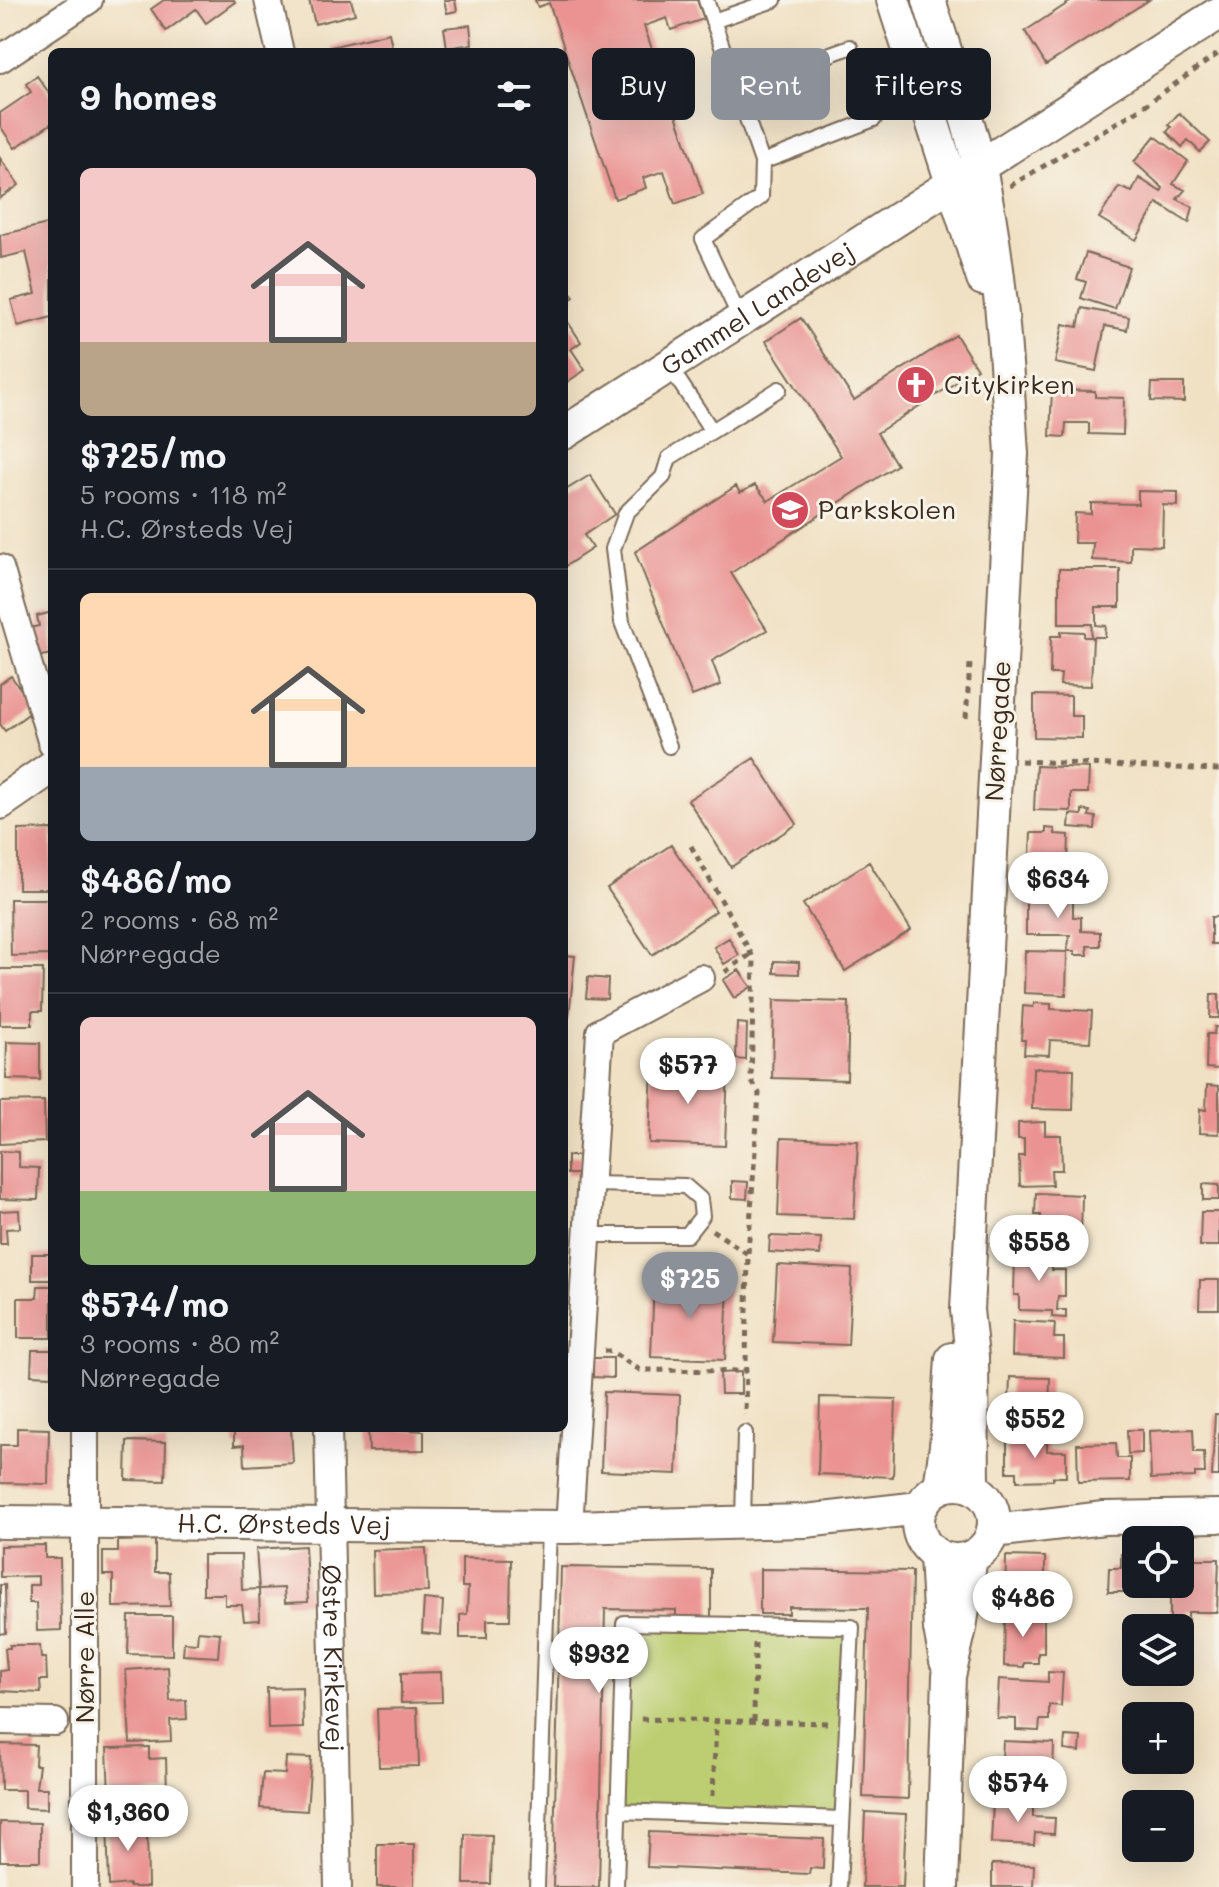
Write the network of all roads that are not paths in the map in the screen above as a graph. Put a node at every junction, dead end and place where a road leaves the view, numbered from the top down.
1 (89, 0) edge
2 (268, 0) edge
3 (706, 0) edge
4 (774, 0) edge
5 (893, 0) edge
6 (929, 0) edge
7 (1219, 13) edge
8 (713, 21) junction
9 (850, 47) dead end
10 (279, 48) edge
11 (722, 48) edge
12 (830, 54) edge
13 (0, 59) edge
14 (747, 120) edge
15 (871, 120) edge
16 (762, 162) junction
17 (980, 168) junction
18 (951, 186) junction
19 (741, 320) junction
20 (1006, 345) junction
21 (669, 366) junction
22 (779, 389) dead end
23 (568, 430) edge
24 (712, 431) junction
25 (0, 568) edge
26 (48, 730) edge
27 (669, 746) dead end
28 (48, 770) edge
29 (0, 803) edge
30 (701, 978) dead end
31 (591, 1184) junction
32 (588, 1235) junction
33 (967, 1310) junction
34 (85, 1432) edge
35 (328, 1432) edge
36 (745, 1433) road end
37 (986, 1508) junction
38 (1219, 1516) edge
39 (929, 1520) junction
40 (0, 1522) edge
41 (743, 1522) junction
42 (85, 1523) junction
43 (330, 1525) junction
44 (559, 1527) junction
45 (971, 1557) junction
46 (949, 1676) junction
47 (0, 1721) edge
48 (55, 1722) dead end
49 (618, 1811) junction
50 (842, 1819) junction
51 (85, 1887) edge
52 (338, 1887) edge
53 (537, 1887) edge
54 (616, 1887) edge
55 (839, 1887) edge
56 (942, 1887) edge

1 - 13 street
2 - 10 street
3 - 8 lane
4 - 8 lane
5 - 18 street, Nørregade
6 - 17 street, Nørregade
7 - 17 street, Gammel Landevej
8 - 11 lane
9 - 12 lane
14 - 16 lane
15 - 16 lane
16 - 19 lane
17 - 18 street, Gammel Landevej
17 - 20 street, Nørregade
18 - 19 street, Gammel Landevej
18 - 20 street, Nørregade
19 - 21 street, Gammel Landevej
20 - 33 street, Nørregade
21 - 23 street, Gammel Landevej
21 - 24 lane
22 - 24 lane
24 - 27 lane
25 - 26 street
28 - 29 street
30 - 31 street
31 - 32 street
31 - 32 lane
32 - 44 street
33 - 37 street, Nørregade
33 - 39 street, Nørregade
34 - 42 street, Nørre Alle
35 - 43 street, Østre Kirkevej
36 - 41 lane
37 - 38 street
37 - 39 street
37 - 45 street
39 - 41 street, H.C. Ørsteds Vej
39 - 45 street
39 - 46 street, Nørregade
40 - 42 street, H.C. Ørsteds Vej
41 - 44 street, H.C. Ørsteds Vej
42 - 43 street, H.C. Ørsteds Vej
42 - 51 street, Nørre Alle
43 - 44 street, H.C. Ørsteds Vej
43 - 52 street, Østre Kirkevej
44 - 53 lane
45 - 46 street, Nørregade
46 - 56 street, Nørregade
47 - 48 street, Nørre Alle
49 - 50 lane
49 - 50 lane
49 - 54 lane
50 - 55 lane

